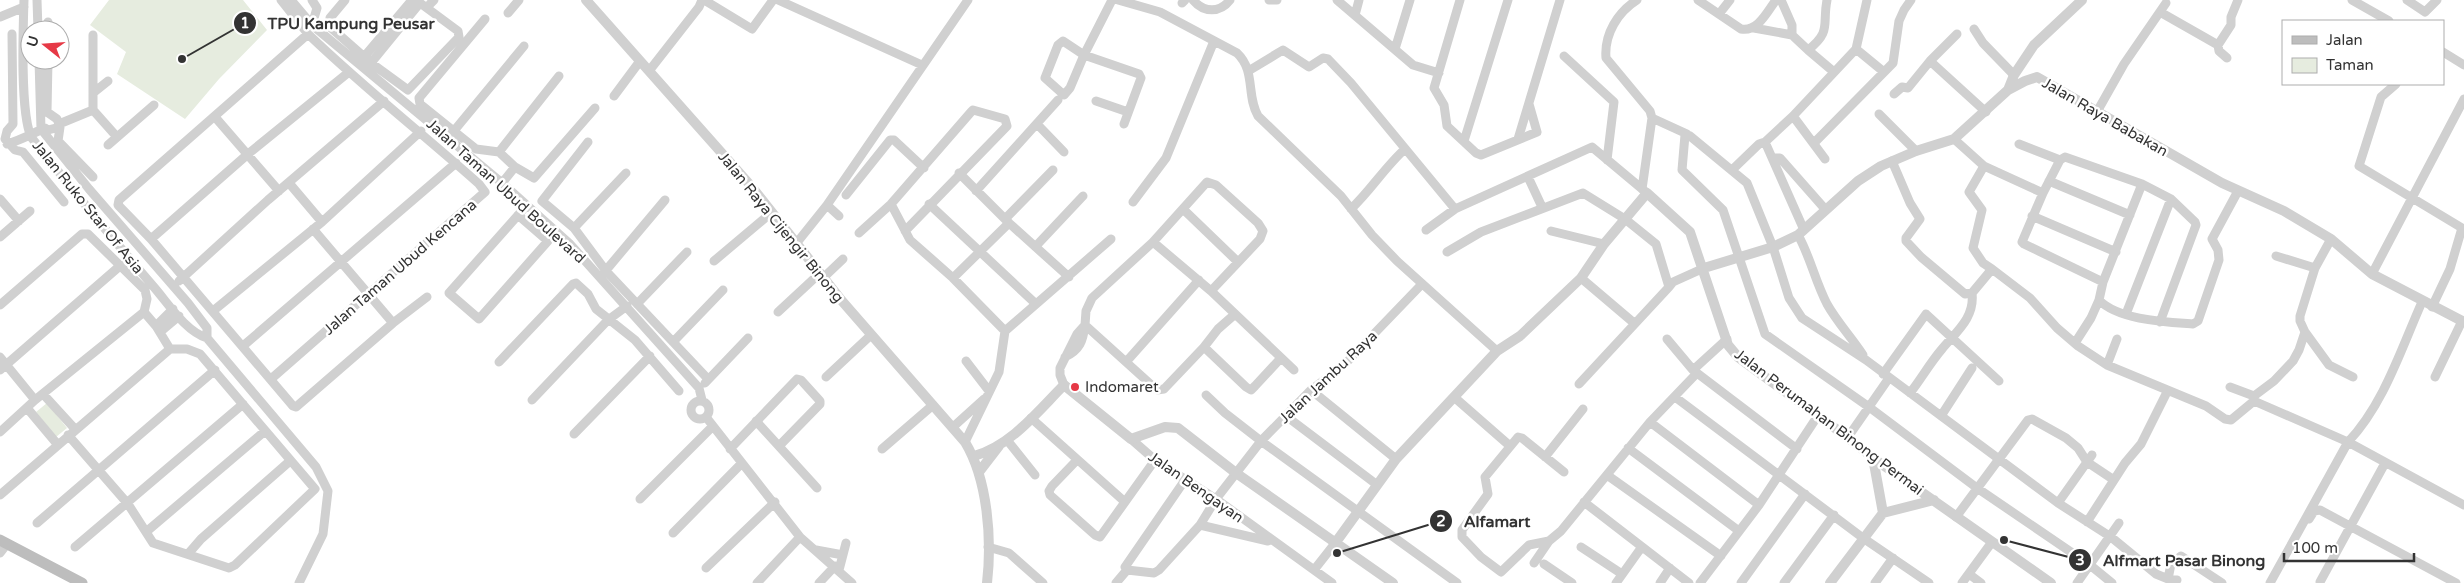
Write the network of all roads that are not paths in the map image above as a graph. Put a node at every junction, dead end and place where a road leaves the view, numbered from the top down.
1 (37, 0) edge
2 (282, 0) edge
3 (291, 0) edge
4 (519, 0) edge
5 (703, 0) edge
6 (773, 0) edge
7 (778, 0) edge
8 (968, 0) edge
9 (1112, 0) edge
10 (1118, 0) edge
11 (1193, 0) edge
12 (1230, 0) edge
13 (1337, 0) edge
14 (1360, 0) edge
15 (1410, 0) edge
16 (1460, 0) edge
17 (1508, 0) edge
18 (1560, 0) edge
19 (1638, 0) edge
20 (1698, 0) edge
21 (1730, 0) edge
22 (1776, 0) edge
23 (1781, 0) edge
24 (1827, 0) edge
25 (1867, 0) edge
26 (1911, 0) edge
27 (2082, 0) edge
28 (2238, 0) edge
29 (2352, 0) edge
30 (2406, 0) edge
31 (2437, 0) edge
32 (315, 1) edge
33 (415, 1) edge
34 (339, 2) edge
35 (590, 2) edge
36 (2166, 2) dead end
37 (24, 4) edge
38 (2160, 12) junction
39 (508, 13) dead end
40 (1719, 14) junction
41 (1355, 15) junction
42 (0, 17) edge
43 (485, 19) dead end
44 (38, 20) edge
45 (2387, 20) edge
46 (1754, 28) junction
47 (1974, 28) dead end
48 (310, 30) junction
49 (12, 34) dead end
50 (1957, 34) dead end
51 (93, 35) dead end
52 (1792, 36) junction
53 (1214, 41) junction
54 (2218, 45) junction
55 (524, 46) dead end
56 (1856, 49) junction
57 (1395, 50) junction
58 (1808, 50) junction
59 (2444, 53) edge
60 (1084, 55) junction
61 (1564, 56) dead end
62 (2227, 58) dead end
63 (368, 60) junction
64 (640, 61) junction
65 (1930, 61) junction
66 (2463, 63) edge
67 (922, 65) junction
68 (40, 70) edge
69 (48, 70) edge
70 (1250, 70) junction
71 (649, 71) junction
72 (349, 72) junction
73 (1834, 72) junction
74 (1884, 72) junction
75 (1438, 73) junction
76 (2014, 75) junction
77 (559, 76) dead end
78 (108, 81) dead end
79 (2395, 85) edge
80 (2008, 90) junction
81 (93, 93) junction
82 (1894, 94) dead end
83 (614, 96) dead end
84 (2464, 99) edge
85 (1058, 100) dead end
86 (384, 101) junction
87 (1096, 101) dead end
88 (1529, 104) junction
89 (154, 105) dead end
90 (595, 108) dead end
91 (93, 110) junction
92 (2098, 110) junction
93 (1128, 112) junction
94 (1986, 112) junction
95 (1879, 114) dead end
96 (1793, 116) junction
97 (215, 117) junction
98 (1652, 118) junction
99 (59, 124) junction
100 (1037, 124) junction
101 (1124, 124) dead end
102 (43, 129) junction
103 (421, 132) junction
104 (453, 132) junction
105 (1687, 134) junction
106 (27, 135) junction
107 (117, 137) junction
108 (1518, 139) junction
109 (1954, 139) junction
110 (1464, 141) junction
111 (5, 142) edge
112 (588, 142) dead end
113 (1765, 142) junction
114 (1814, 143) junction
115 (108, 144) dead end
116 (2019, 144) dead end
117 (1405, 149) junction
118 (1916, 151) junction
119 (499, 152) junction
120 (1064, 152) dead end
121 (248, 154) junction
122 (1774, 158) junction
123 (1825, 159) dead end
124 (1607, 160) junction
125 (2060, 160) junction
126 (1892, 161) junction
127 (456, 163) junction
128 (1984, 166) junction
129 (515, 167) junction
130 (924, 168) junction
131 (1053, 170) dead end
132 (1732, 170) junction
133 (626, 173) dead end
134 (959, 173) junction
135 (93, 177) dead end
136 (1528, 178) junction
137 (2049, 182) junction
138 (289, 183) junction
139 (502, 183) junction
140 (2142, 184) junction
141 (2238, 190) junction
142 (976, 191) junction
143 (1645, 191) junction
144 (279, 192) junction
145 (2043, 193) junction
146 (846, 195) dead end
147 (1083, 196) dead end
148 (0, 199) edge
149 (2171, 199) junction
150 (2411, 199) junction
151 (665, 200) dead end
152 (64, 202) dead end
153 (1133, 202) dead end
154 (827, 204) junction
155 (891, 204) junction
156 (929, 204) junction
157 (527, 205) junction
158 (1542, 207) junction
159 (1183, 209) junction
160 (1351, 209) junction
161 (1455, 209) junction
162 (1825, 209) junction
163 (30, 211) dead end
164 (772, 213) junction
165 (518, 215) junction
166 (2130, 215) junction
167 (839, 216) dead end
168 (2032, 216) junction
169 (1625, 219) junction
170 (19, 221) junction
171 (1007, 221) junction
172 (322, 222) junction
173 (574, 228) junction
174 (312, 229) junction
175 (1426, 230) dead end
176 (905, 231) junction
177 (1551, 231) dead end
178 (1801, 232) junction
179 (859, 233) dead end
180 (0, 237) edge
181 (151, 239) junction
182 (1111, 239) dead end
183 (2331, 239) junction
184 (1153, 242) junction
185 (1604, 244) junction
186 (796, 245) junction
187 (1036, 246) junction
188 (1773, 247) junction
189 (981, 251) junction
190 (687, 252) dead end
191 (1447, 252) dead end
192 (2116, 252) junction
193 (2276, 256) dead end
194 (1741, 258) junction
195 (844, 259) dead end
196 (714, 261) dead end
197 (342, 262) junction
198 (1238, 262) junction
199 (121, 266) junction
200 (1704, 268) junction
201 (2316, 268) junction
202 (1992, 269) junction
203 (603, 274) junction
204 (2372, 274) junction
205 (821, 276) junction
206 (1069, 277) junction
207 (182, 278) junction
208 (953, 278) junction
209 (1581, 278) junction
210 (1199, 280) junction
211 (2103, 282) junction
212 (1422, 284) junction
213 (174, 286) junction
214 (1669, 287) junction
215 (723, 290) dead end
216 (1211, 291) junction
217 (1972, 293) junction
218 (369, 294) junction
219 (428, 297) dead end
220 (2099, 300) junction
221 (2422, 302) junction
222 (188, 303) junction
223 (637, 304) junction
224 (1036, 304) junction
225 (0, 306) edge
226 (626, 306) junction
227 (2432, 307) junction
228 (213, 311) junction
229 (144, 312) junction
230 (176, 312) junction
231 (778, 312) dead end
232 (2126, 314) junction
233 (1234, 315) junction
234 (608, 320) junction
235 (2160, 322) junction
236 (2463, 322) edge
237 (393, 323) junction
238 (1634, 323) junction
239 (1085, 325) junction
240 (158, 329) junction
241 (1005, 331) junction
242 (2305, 332) junction
243 (871, 335) junction
244 (207, 338) junction
245 (748, 338) dead end
246 (1954, 338) junction
247 (1666, 339) dead end
248 (1727, 339) junction
249 (2117, 339) dead end
250 (673, 342) junction
251 (2074, 343) junction
252 (243, 346) junction
253 (1204, 347) junction
254 (170, 349) junction
255 (1497, 351) junction
256 (650, 356) junction
257 (0, 357) edge
258 (1281, 358) junction
259 (1866, 360) junction
260 (966, 361) dead end
261 (499, 362) dead end
262 (1126, 362) junction
263 (2106, 365) junction
264 (3, 367) edge
265 (1972, 368) dead end
266 (215, 370) junction
267 (1294, 370) dead end
268 (1695, 372) junction
269 (1886, 376) junction
270 (826, 377) dead end
271 (2353, 377) dead end
272 (2435, 377) dead end
273 (271, 379) junction
274 (708, 380) junction
275 (1999, 381) dead end
276 (1579, 384) dead end
277 (1064, 385) junction
278 (2230, 387) dead end
279 (699, 388) junction
280 (1311, 390) junction
281 (2168, 390) junction
282 (679, 391) dead end
283 (1910, 393) junction
284 (43, 394) junction
285 (988, 394) junction
286 (1206, 395) dead end
287 (1454, 397) junction
288 (1675, 397) junction
289 (2254, 398) junction
290 (35, 400) junction
291 (532, 400) dead end
292 (702, 400) junction
293 (243, 404) junction
294 (933, 405) junction
295 (1869, 407) junction
296 (26, 408) junction
297 (1584, 409) dead end
298 (1286, 416) junction
299 (1941, 416) junction
300 (706, 417) junction
301 (1818, 417) junction
302 (1032, 418) junction
303 (756, 421) junction
304 (1650, 422) junction
305 (712, 427) junction
306 (953, 427) junction
307 (265, 431) junction
308 (0, 432) edge
309 (72, 432) junction
310 (574, 434) dead end
311 (1848, 436) junction
312 (1131, 439) junction
313 (1261, 441) junction
314 (965, 442) junction
315 (1003, 442) junction
316 (2348, 442) junction
317 (58, 445) junction
318 (779, 446) junction
319 (1510, 446) junction
320 (1628, 448) junction
321 (730, 449) junction
322 (882, 449) dead end
323 (1797, 449) junction
324 (974, 456) junction
325 (1545, 457) junction
326 (1873, 458) junction
327 (2090, 458) junction
328 (1396, 459) junction
329 (1999, 459) junction
330 (290, 460) junction
331 (1077, 460) junction
332 (1155, 460) junction
333 (741, 464) junction
334 (2384, 465) dead end
335 (100, 470) junction
336 (979, 472) junction
337 (1564, 472) dead end
338 (1236, 473) junction
339 (1035, 475) dead end
340 (1607, 475) junction
341 (1780, 475) junction
342 (1185, 480) junction
343 (2114, 480) junction
344 (1376, 484) junction
345 (816, 488) dead end
346 (1978, 488) junction
347 (1805, 494) junction
348 (0, 495) edge
349 (640, 499) dead end
350 (1216, 499) junction
351 (1934, 500) junction
352 (775, 502) junction
353 (1126, 502) junction
354 (1584, 502) junction
355 (2058, 503) junction
356 (128, 504) junction
357 (1759, 505) junction
358 (2464, 505) edge
359 (1357, 512) junction
360 (1883, 513) junction
361 (1834, 516) junction
362 (1956, 517) junction
363 (2087, 522) junction
364 (37, 523) dead end
365 (2120, 524) dead end
366 (1200, 525) junction
367 (2349, 528) junction
368 (1739, 531) junction
369 (146, 532) junction
370 (673, 533) dead end
371 (800, 537) junction
372 (2111, 537) junction
373 (1863, 538) junction
374 (1549, 541) junction
375 (1273, 542) junction
376 (1336, 542) junction
377 (1992, 542) junction
378 (846, 543) dead end
379 (2, 546) edge
380 (76, 547) dead end
381 (988, 547) junction
382 (1581, 547) dead end
383 (1641, 548) junction
384 (816, 550) junction
385 (188, 554) junction
386 (843, 555) junction
387 (1721, 556) junction
388 (1893, 558) junction
389 (2287, 561) dead end
390 (1534, 562) dead end
391 (1544, 564) dead end
392 (2090, 565) junction
393 (706, 568) dead end
394 (837, 568) junction
395 (1670, 568) junction
396 (1127, 570) junction
397 (1314, 570) junction
398 (1622, 574) junction
399 (1969, 574) junction
400 (1923, 581) edge
401 (2320, 582) edge
402 (82, 583) edge
403 (299, 583) edge
404 (757, 583) edge
405 (819, 583) edge
406 (852, 583) edge
407 (986, 583) edge
408 (1043, 583) edge
409 (1116, 583) edge
410 (1330, 583) edge
411 (1393, 583) edge
412 (1457, 583) edge
413 (1572, 583) edge
414 (1616, 583) edge
415 (1660, 583) edge
416 (1690, 583) edge
417 (1700, 583) edge
418 (1741, 583) edge
419 (1784, 583) edge
420 (1830, 583) edge
421 (1875, 583) edge
422 (1962, 583) edge
423 (1982, 583) edge
424 (2052, 583) edge
425 (2077, 583) edge
426 (2112, 583) edge
427 (2222, 583) edge
428 (2270, 583) edge
429 (2456, 583) edge

1 - 44 street
2 - 48 street
3 - 48 street, Jalan Taman Ubud Boulevard
4 - 39 street
5 - 6 street
5 - 71 street
7 - 67 street
8 - 67 street
9 - 60 street
10 - 53 street
11 - 12 street
13 - 41 street
14 - 41 street
15 - 57 street
16 - 75 street
17 - 110 street
18 - 88 street
19 - 98 street
20 - 40 street
21 - 40 street
22 - 46 street
23 - 52 street
24 - 58 street
25 - 56 street
26 - 74 street
27 - 76 street
28 - 54 street
29 - 45 street
30 - 31 street
32 - 48 street
33 - 63 street
33 - 63 street
34 - 63 street
35 - 64 street, Jalan Raya Cijengir Binong
36 - 38 street
37 - 42 street
37 - 106 street, Jalan Ruko Star Of Asia
38 - 54 street
38 - 92 street
40 - 46 street
41 - 57 street
43 - 104 street
46 - 52 street
47 - 76 street
48 - 72 street, Jalan Taman Ubud Kencana
48 - 97 street
48 - 139 street, Jalan Taman Ubud Boulevard
49 - 111 street
50 - 65 street
51 - 81 street
52 - 58 street
53 - 70 street
53 - 153 street
54 - 62 street
55 - 104 street
56 - 73 street
56 - 74 street
57 - 75 street
58 - 73 street
59 - 66 street
60 - 60 street
60 - 93 street
61 - 124 street
64 - 71 street, Jalan Raya Cijengir Binong
64 - 83 street
65 - 82 street
65 - 94 street
67 - 154 street
68 - 102 street, Jalan Ruko Star Of Asia
69 - 99 street
70 - 117 street
70 - 160 street
71 - 164 street, Jalan Raya Cijengir Binong
72 - 86 street, Jalan Taman Ubud Kencana
72 - 121 street
73 - 96 street
74 - 114 street
75 - 110 street
76 - 80 street
77 - 119 street
78 - 81 street
79 - 150 street
80 - 92 street, Jalan Raya Babakan
80 - 94 street, Jalan Raya Babakan
81 - 91 street
84 - 150 street
85 - 100 street
86 - 103 street, Jalan Taman Ubud Kencana
86 - 138 street
87 - 93 street
88 - 108 street
88 - 108 street
89 - 107 street
90 - 129 street
91 - 99 street
91 - 107 street
92 - 141 street, Jalan Raya Babakan
93 - 101 street
94 - 109 street, Jalan Raya Babakan
95 - 118 street
96 - 113 street
96 - 114 street
97 - 121 street
97 - 181 street
98 - 105 street
98 - 143 street
99 - 102 street
99 - 135 street
100 - 120 street
100 - 142 street
102 - 106 street
102 - 213 street, Jalan Ruko Star Of Asia
103 - 127 street, Jalan Taman Ubud Kencana
103 - 172 street
104 - 119 street
105 - 132 street
105 - 194 street
106 - 111 street
106 - 230 street, Jalan Ruko Star Of Asia
107 - 115 street
108 - 110 street
109 - 118 street, Jalan Raya Babakan
109 - 128 street
111 - 152 street
112 - 173 street
113 - 122 street
113 - 132 street
114 - 123 street
116 - 125 street
117 - 160 street
117 - 161 street
118 - 126 street, Jalan Raya Babakan
119 - 129 street
121 - 144 street
121 - 181 street
122 - 162 street
122 - 178 street
124 - 136 street
124 - 143 street
125 - 137 street
125 - 140 street
126 - 162 street, Jalan Raya Babakan
126 - 217 street
127 - 197 street
127 - 218 street, Jalan Taman Ubud Kencana
128 - 145 street
128 - 202 street
129 - 139 street
130 - 134 street
130 - 146 street
130 - 155 street
131 - 171 street
132 - 188 street
133 - 173 street
134 - 142 street
134 - 156 street
136 - 158 street
136 - 161 street
137 - 145 street
137 - 166 street
138 - 144 street
138 - 172 street
139 - 157 street, Jalan Taman Ubud Boulevard
140 - 149 street
140 - 166 street
141 - 183 street, Jalan Raya Babakan
141 - 235 street
142 - 171 street
143 - 169 street
143 - 200 street, Jalan Perumahan Binong Permai
144 - 207 street
145 - 168 street
147 - 187 street
148 - 170 street
149 - 232 street
149 - 235 street
150 - 204 street
150 - 227 street
151 - 203 street
154 - 167 street
154 - 186 street
155 - 176 street
155 - 179 street
156 - 176 street
156 - 189 street
157 - 165 street
157 - 203 street, Jalan Taman Ubud Boulevard
158 - 169 street
158 - 191 street
159 - 184 street
159 - 198 street
159 - 198 street
160 - 212 street
161 - 175 street
162 - 178 street, Jalan Raya Babakan
163 - 170 street
164 - 186 street, Jalan Raya Cijengir Binong
164 - 196 street
165 - 165 street
166 - 192 street
168 - 192 street
168 - 211 street
169 - 185 street
169 - 214 street
170 - 180 street
171 - 187 street
171 - 189 street
172 - 174 street
173 - 203 street
174 - 197 street
174 - 228 street
176 - 208 street
177 - 185 street
178 - 188 street, Jalan Raya Babakan
178 - 259 street
181 - 207 street
182 - 206 street
183 - 201 street
183 - 204 street, Jalan Raya Babakan
184 - 210 street
184 - 239 street
185 - 209 street
186 - 205 street, Jalan Raya Cijengir Binong
187 - 206 street
188 - 194 street, Jalan Raya Babakan
188 - 259 street
189 - 208 street
189 - 224 street
190 - 223 street
192 - 211 street
193 - 201 street
194 - 200 street, Jalan Raya Babakan
194 - 295 street
195 - 205 street
197 - 218 street
197 - 252 street
198 - 216 street
199 - 225 street
199 - 229 street
199 - 264 street
200 - 214 street, Jalan Raya Babakan
200 - 248 street, Jalan Perumahan Binong Permai
201 - 242 street
202 - 217 street
202 - 251 street
203 - 223 street
203 - 226 street, Jalan Taman Ubud Boulevard
204 - 221 street, Jalan Raya Babakan
205 - 231 street
205 - 243 street, Jalan Raya Cijengir Binong
206 - 224 street
207 - 213 street
207 - 228 street
208 - 241 street
209 - 238 street
209 - 255 street
210 - 216 street
210 - 262 street
211 - 220 street
212 - 255 street
212 - 280 street, Jalan Jambu Raya
213 - 222 street, Jalan Ruko Star Of Asia
214 - 238 street, Jalan Raya Babakan
215 - 250 street
216 - 233 street
217 - 246 street
218 - 237 street
218 - 273 street, Jalan Taman Ubud Kencana
219 - 237 street
220 - 232 street
220 - 251 street
221 - 227 street, Jalan Raya Babakan
221 - 316 street
222 - 230 street
222 - 244 street, Jalan Ruko Star Of Asia
223 - 250 street
224 - 241 street
226 - 234 street
226 - 279 street, Jalan Taman Ubud Boulevard
227 - 236 street, Jalan Raya Babakan
228 - 252 street
229 - 240 street
229 - 284 street
230 - 240 street
230 - 244 street, Jalan Ruko Star Of Asia
232 - 235 street
233 - 253 street
233 - 258 street
234 - 256 street
234 - 261 street
234 - 291 street
236 - 272 street
237 - 273 street
238 - 276 street, Jalan Raya Babakan
239 - 262 street
239 - 277 street
240 - 254 street
241 - 285 street
242 - 271 street
242 - 289 street
243 - 270 street
243 - 294 street, Jalan Raya Cijengir Binong
244 - 403 street
245 - 274 street
246 - 269 street
246 - 275 street
246 - 283 street
247 - 268 street
248 - 268 street
248 - 301 street, Jalan Perumahan Binong Permai
249 - 263 street
250 - 274 street
251 - 263 street
252 - 273 street
253 - 258 street
253 - 262 street
254 - 266 street
254 - 309 street
255 - 287 street
256 - 282 street
256 - 310 street
257 - 264 street
258 - 267 street
259 - 269 street
260 - 285 street
263 - 281 street
264 - 290 street
265 - 299 street
266 - 293 street
266 - 335 street
268 - 288 street
268 - 323 street
269 - 283 street
269 - 295 street
274 - 279 street
277 - 302 street
277 - 312 street, Jalan Bengayan
278 - 289 street
279 - 292 street, Jalan Taman Ubud Boulevard
280 - 298 street, Jalan Jambu Raya
280 - 328 street
281 - 289 street
281 - 343 street
283 - 299 street
284 - 290 street
284 - 309 street
285 - 306 street
285 - 314 street
286 - 313 street
287 - 319 street
287 - 328 street
288 - 304 street
288 - 341 street
289 - 316 street
290 - 296 street
292 - 300 street
292 - 300 street
293 - 307 street
293 - 356 street
294 - 306 street, Jalan Raya Cijengir Binong
294 - 322 street
295 - 311 street
295 - 346 street
296 - 308 street
296 - 317 street
297 - 325 street
298 - 313 street, Jalan Jambu Raya
298 - 344 street
299 - 329 street
300 - 305 street
301 - 311 street, Jalan Perumahan Binong Permai
301 - 323 street
302 - 315 street
302 - 331 street
303 - 318 street
303 - 318 street
303 - 321 street
304 - 320 street
304 - 357 street
305 - 321 street
305 - 349 street
306 - 314 street, Jalan Raya Cijengir Binong
307 - 330 street
307 - 369 street
309 - 317 street
309 - 335 street
311 - 326 street, Jalan Perumahan Binong Permai
312 - 332 street, Jalan Bengayan
312 - 338 street
313 - 338 street, Jalan Jambu Raya
313 - 359 street
314 - 324 street, Jalan Raya Cijengir Binong
315 - 324 street
315 - 336 street
315 - 339 street
316 - 358 street
316 - 428 street
317 - 348 street
318 - 345 street
319 - 325 street
319 - 374 street
320 - 340 street
320 - 368 street
321 - 333 street
323 - 341 street
324 - 336 street, Jalan Raya Cijengir Binong
325 - 337 street
326 - 351 street, Jalan Perumahan Binong Permai
326 - 360 street
327 - 329 street
327 - 343 street
327 - 355 street
328 - 344 street
329 - 346 street
329 - 355 street
330 - 385 street
330 - 385 street
331 - 353 street
331 - 353 street
332 - 342 street, Jalan Bengayan
332 - 353 street
333 - 352 street
333 - 370 street
334 - 367 street
335 - 356 street
335 - 364 street
336 - 381 street, Jalan Raya Cijengir Binong
338 - 350 street, Jalan Jambu Raya
338 - 376 street
340 - 354 street
340 - 387 street
341 - 347 street
341 - 357 street
342 - 350 street, Jalan Bengayan
342 - 396 street
343 - 363 street
344 - 359 street
346 - 362 street
346 - 392 street
347 - 361 street
347 - 418 street
350 - 366 street, Jalan Jambu Raya
350 - 375 street, Jalan Bengayan
351 - 360 street
351 - 362 street, Jalan Perumahan Binong Permai
352 - 371 street
352 - 393 street
354 - 374 street
354 - 383 street
355 - 363 street
356 - 369 street
356 - 380 street
357 - 368 street
359 - 376 street
359 - 412 street
360 - 373 street
361 - 373 street
361 - 419 street
362 - 377 street, Jalan Perumahan Binong Permai
363 - 372 street
365 - 372 street
366 - 375 street
366 - 396 street, Jalan Jambu Raya
367 - 389 street
367 - 401 street
367 - 429 street
368 - 387 street
369 - 385 street
371 - 384 street
371 - 404 street
372 - 392 street
372 - 427 street
373 - 388 street
373 - 420 street
374 - 390 street
375 - 397 street, Jalan Bengayan
376 - 397 street
376 - 411 street
377 - 399 street
377 - 424 street, Jalan Perumahan Binong Permai
378 - 386 street
379 - 402 main road
381 - 407 street, Jalan Raya Cijengir Binong
381 - 408 street
382 - 398 street
383 - 395 street
383 - 398 street
384 - 386 street
384 - 394 street
386 - 394 street
387 - 417 street
388 - 400 street
388 - 421 street
391 - 413 street
392 - 425 street
392 - 426 street
394 - 405 street
394 - 406 street
395 - 415 street
395 - 416 street
396 - 409 street
397 - 410 street, Jalan Bengayan
398 - 414 street
399 - 422 street
399 - 423 street

